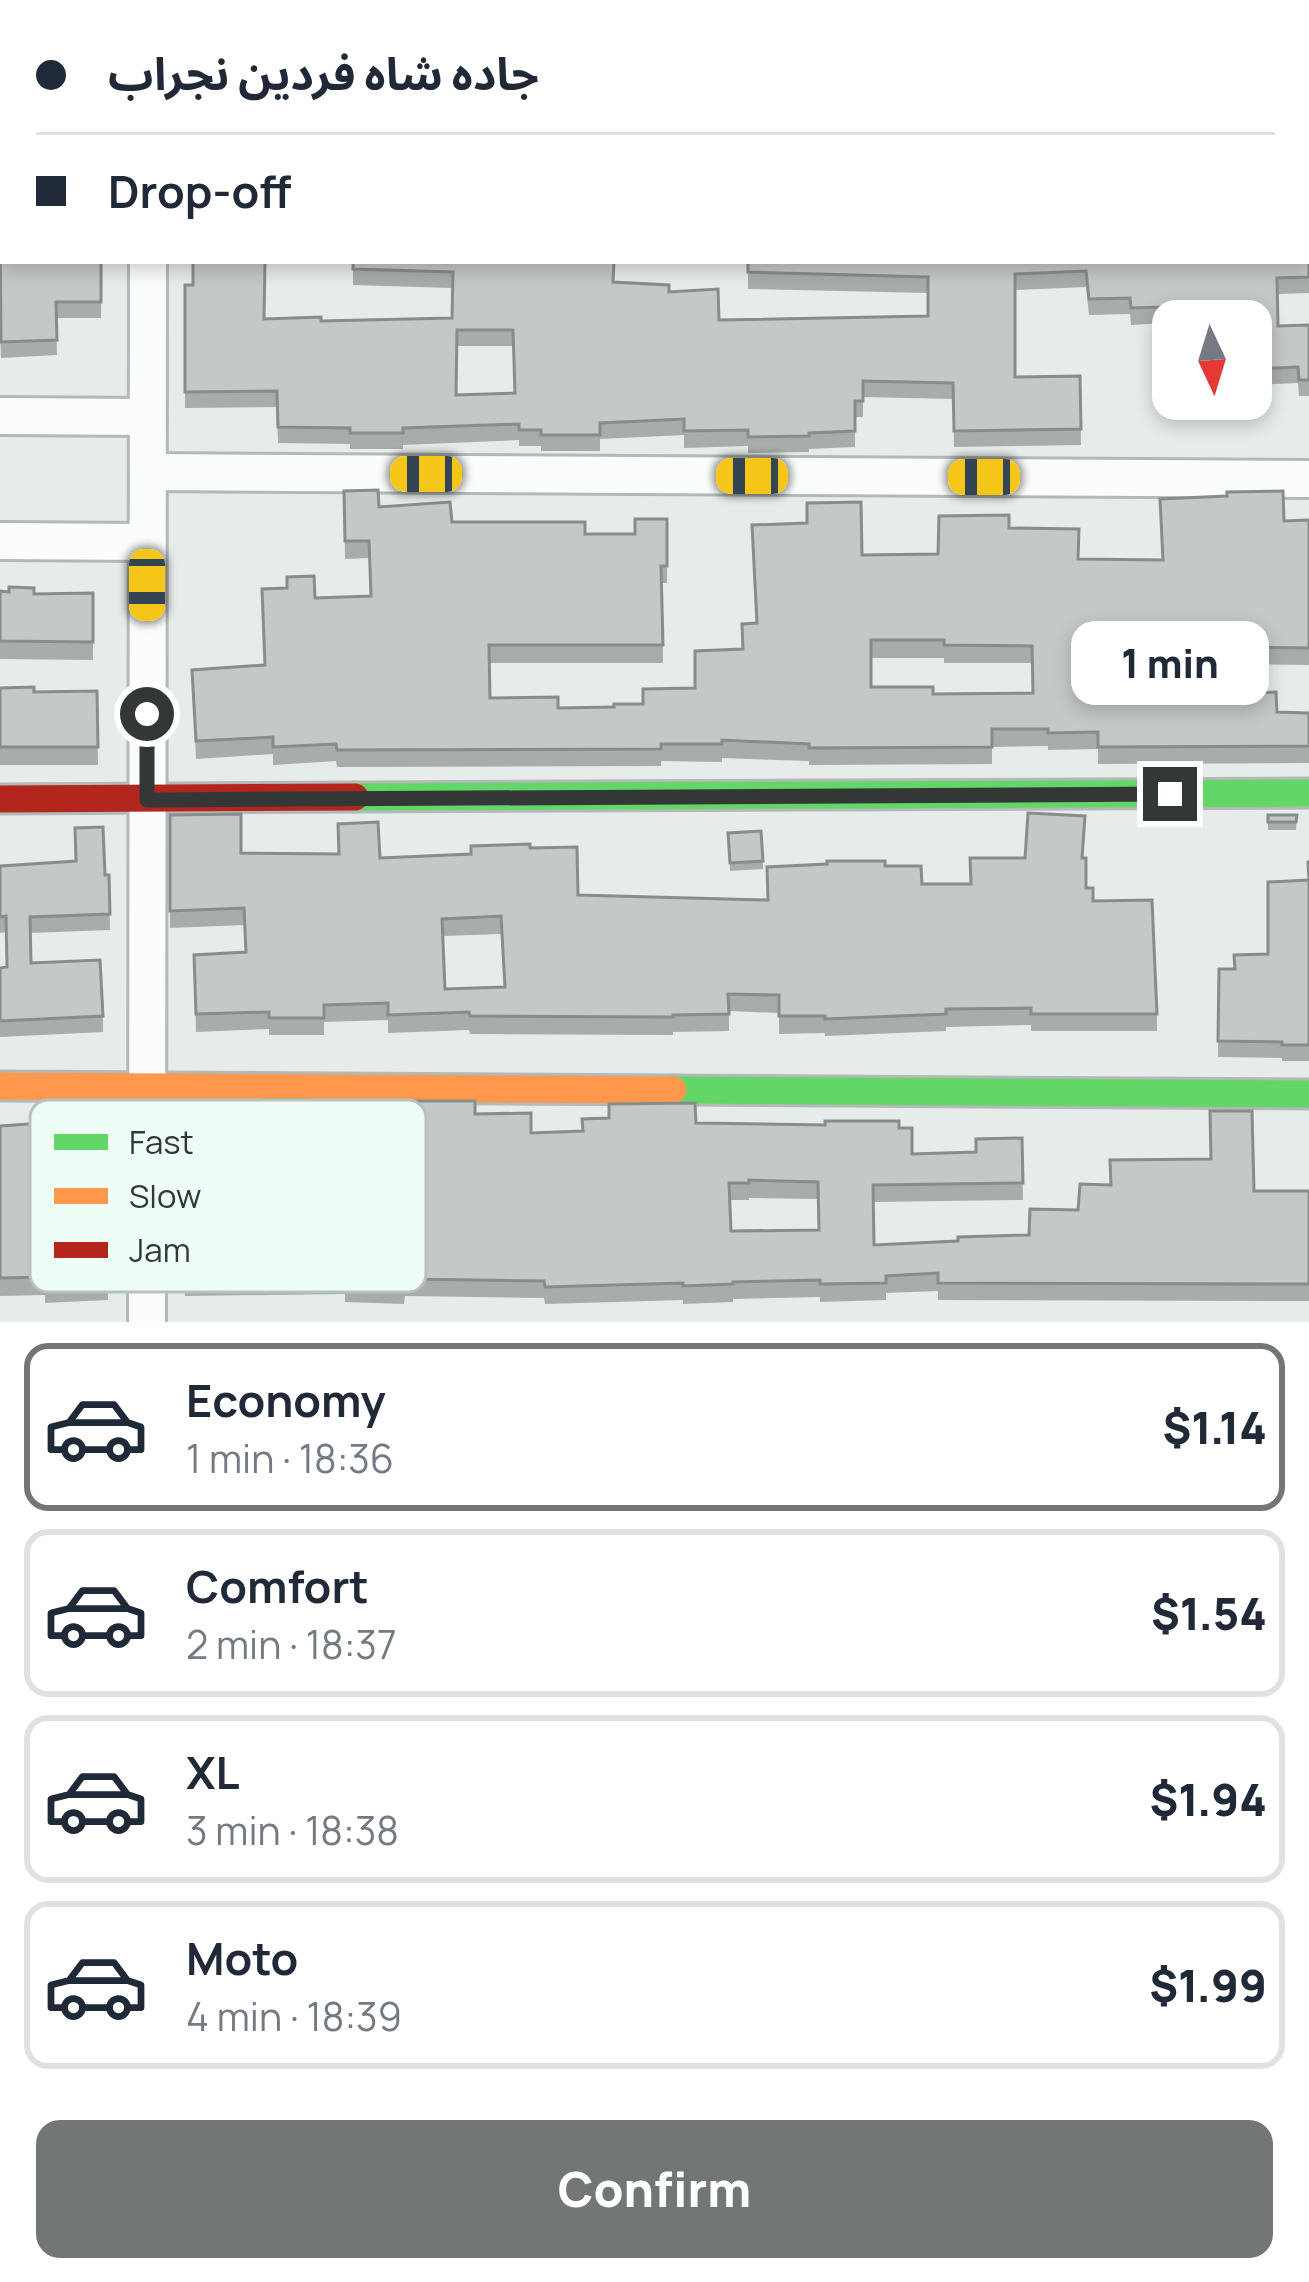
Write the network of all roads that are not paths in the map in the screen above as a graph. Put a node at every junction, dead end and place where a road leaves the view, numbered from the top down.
1 (148, 264) edge
2 (0, 416) edge
3 (148, 417) junction
4 (148, 472) junction
5 (1309, 479) edge
6 (0, 541) edge
7 (147, 542) junction
8 (1309, 793) edge
9 (0, 799) edge
10 (147, 800) junction
11 (0, 1086) edge
12 (147, 1088) junction
13 (1309, 1094) edge
14 (147, 1100) edge

1 - 3 street
2 - 3 street
3 - 4 street
4 - 5 street
4 - 7 street
6 - 7 street
7 - 10 street
8 - 10 street
9 - 10 street
10 - 12 street
11 - 12 street
12 - 13 street
12 - 14 street

